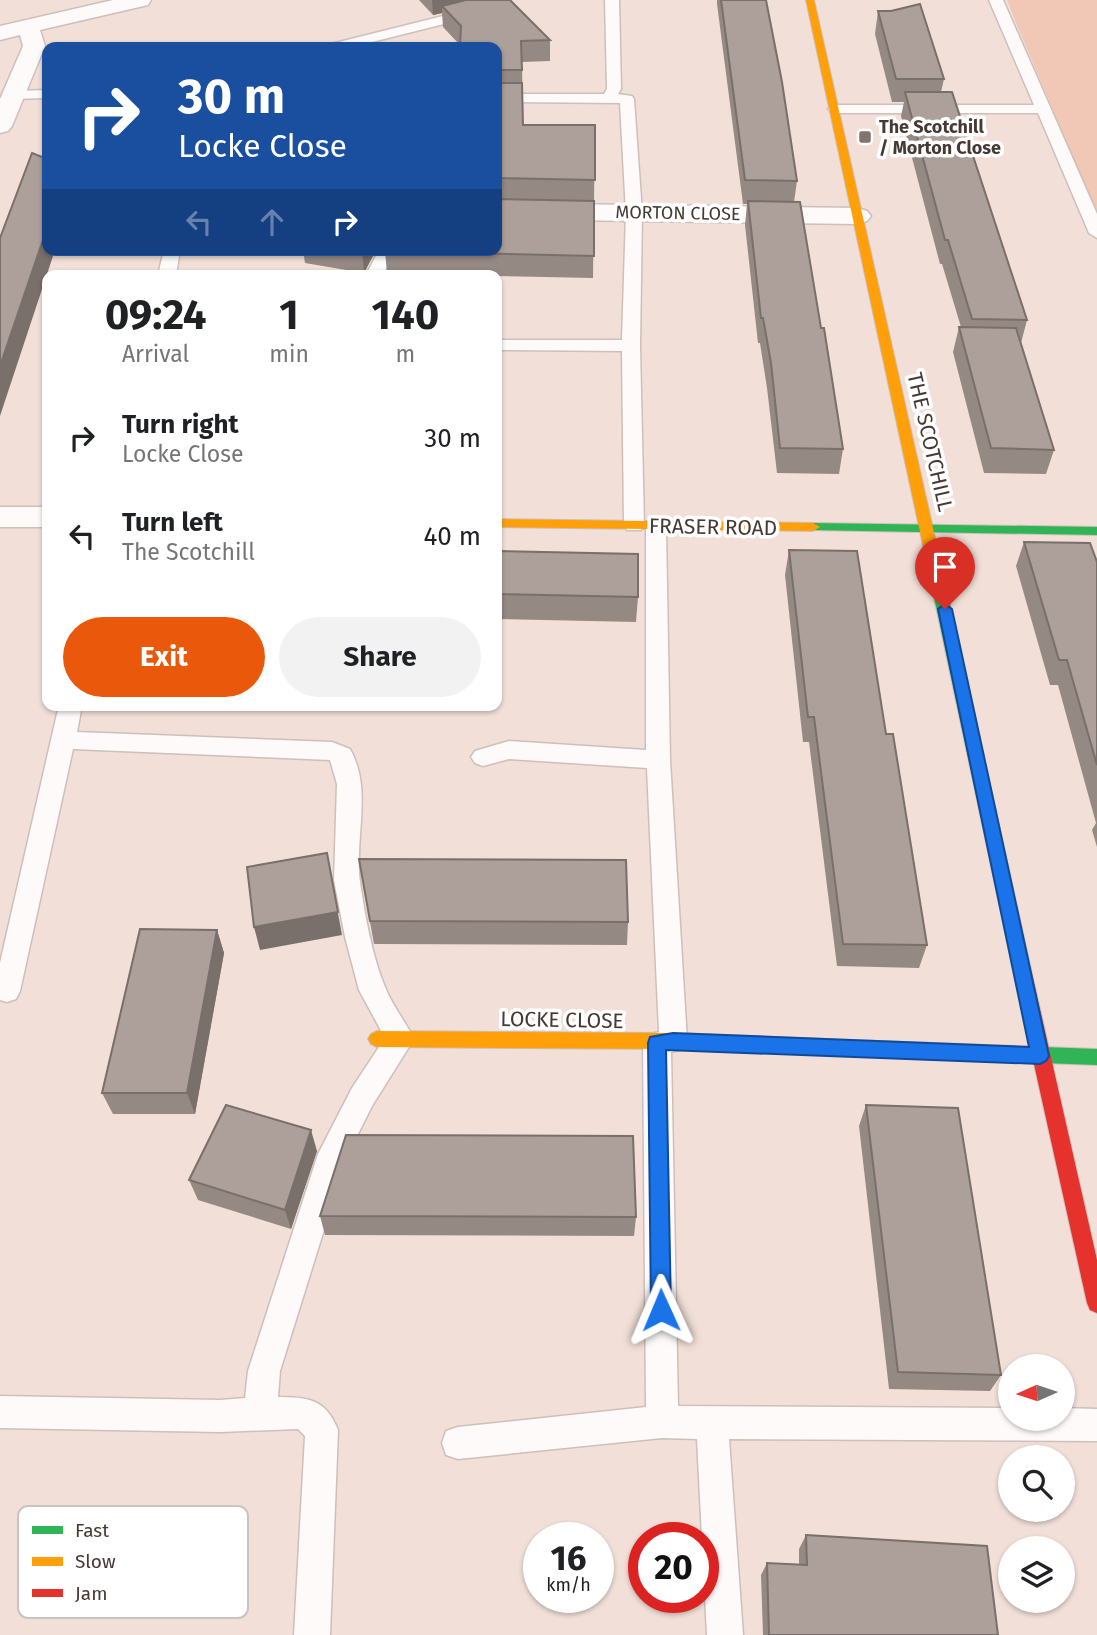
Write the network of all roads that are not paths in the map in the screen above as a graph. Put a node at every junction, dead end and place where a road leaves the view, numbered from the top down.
1 (612, 0) edge
2 (810, 0) edge
3 (996, 0) edge
4 (134, 1) edge
5 (477, 11) edge
6 (28, 27) junction
7 (0, 33) edge
8 (356, 42) edge
9 (42, 94) edge
10 (12, 95) junction
11 (502, 98) edge
12 (609, 98) junction
13 (835, 109) junction
14 (1042, 109) junction
15 (0, 126) edge
16 (502, 211) edge
17 (634, 213) junction
18 (858, 216) junction
19 (1097, 233) edge
20 (502, 345) edge
21 (631, 346) junction
22 (0, 517) edge
23 (42, 517) edge
24 (502, 523) edge
25 (645, 526) junction
26 (928, 530) junction
27 (1097, 531) edge
28 (70, 711) edge
29 (64, 740) junction
30 (483, 757) dead end
31 (659, 760) junction
32 (7, 991) dead end
33 (389, 1039) junction
34 (665, 1042) junction
35 (1040, 1056) junction
36 (1097, 1057) edge
37 (1097, 1303) edge
38 (0, 1412) edge
39 (260, 1413) junction
40 (663, 1422) junction
41 (712, 1422) junction
42 (1097, 1425) edge
43 (458, 1443) dead end
44 (312, 1635) edge
45 (724, 1635) edge

1 - 12 lane
2 - 13 street, THE SCOTCHILL
3 - 14 lane
4 - 6 street
5 - 8 lane
6 - 7 street
6 - 10 street
9 - 10 lane
10 - 15 street
11 - 12 lane
12 - 17 lane
13 - 14 lane
13 - 18 street, THE SCOTCHILL
14 - 19 lane
16 - 17 street, MORTON CLOSE
17 - 18 street, MORTON CLOSE
17 - 21 lane
18 - 26 street, THE SCOTCHILL
20 - 21 lane
21 - 25 lane
22 - 23 street
24 - 25 street, FRASER ROAD
25 - 26 street, FRASER ROAD
25 - 31 lane
26 - 27 street, FRASER ROAD
26 - 35 street, THE SCOTCHILL
28 - 29 lane
29 - 32 lane
29 - 33 lane
30 - 31 lane
31 - 34 lane
33 - 34 street, LOCKE CLOSE
33 - 39 lane
34 - 35 street, LOCKE CLOSE
34 - 40 lane
35 - 36 street, LOCKE CLOSE
35 - 37 street, THE SCOTCHILL
38 - 39 lane
39 - 44 lane
40 - 41 lane
40 - 43 lane
41 - 42 lane
41 - 45 lane

